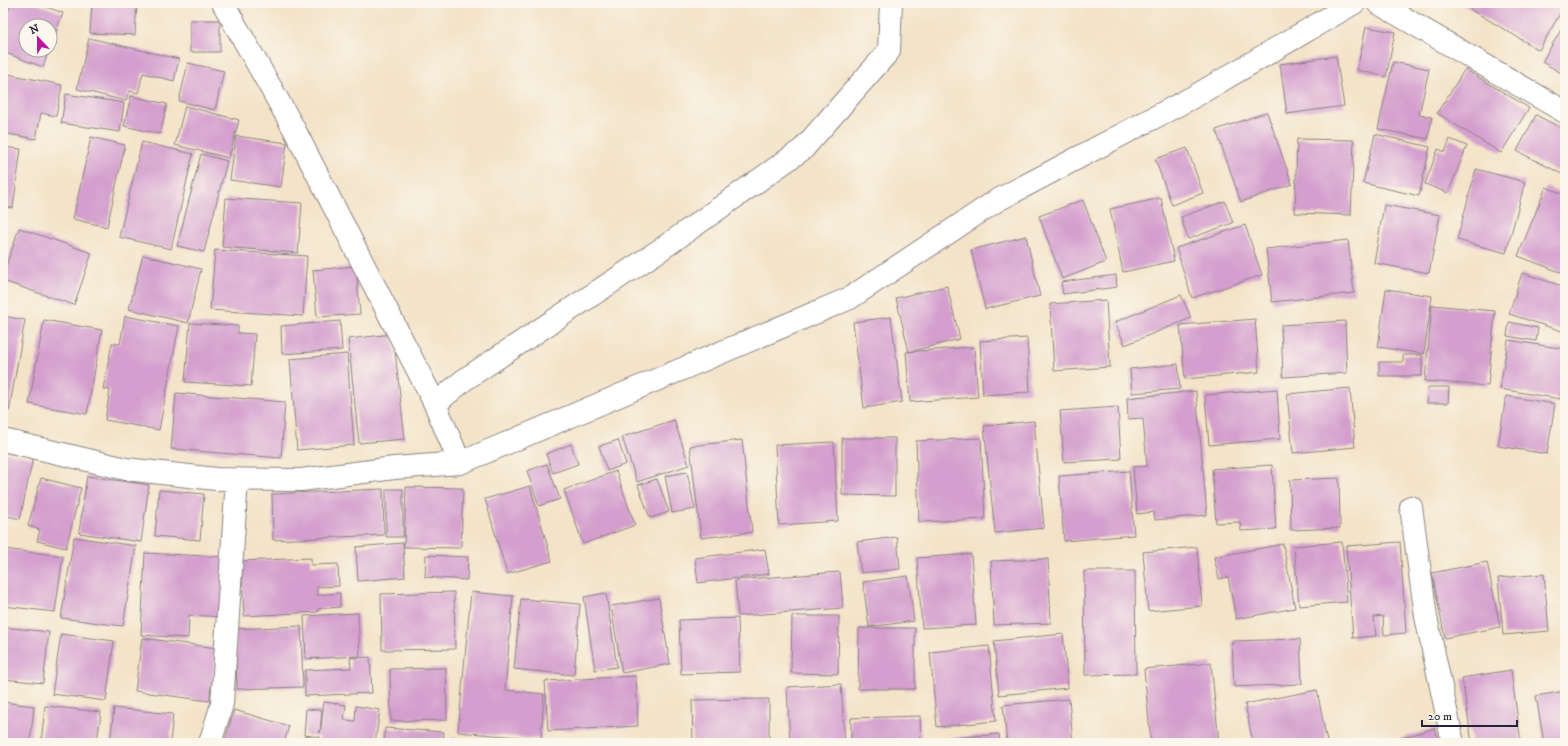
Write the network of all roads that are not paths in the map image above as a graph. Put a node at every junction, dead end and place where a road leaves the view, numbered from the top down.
1 (223, 3) edge
2 (891, 3) edge
3 (1354, 3) edge
4 (1378, 3) edge
5 (1565, 112) edge
6 (435, 404) junction
7 (3, 440) edge
8 (460, 463) junction
9 (237, 479) junction
10 (1411, 507) dead end
11 (210, 743) edge
12 (1453, 743) edge

1 - 6 street
2 - 6 street
3 - 8 street
4 - 5 street
6 - 8 street
7 - 9 street
8 - 9 street
9 - 11 street
10 - 12 street

